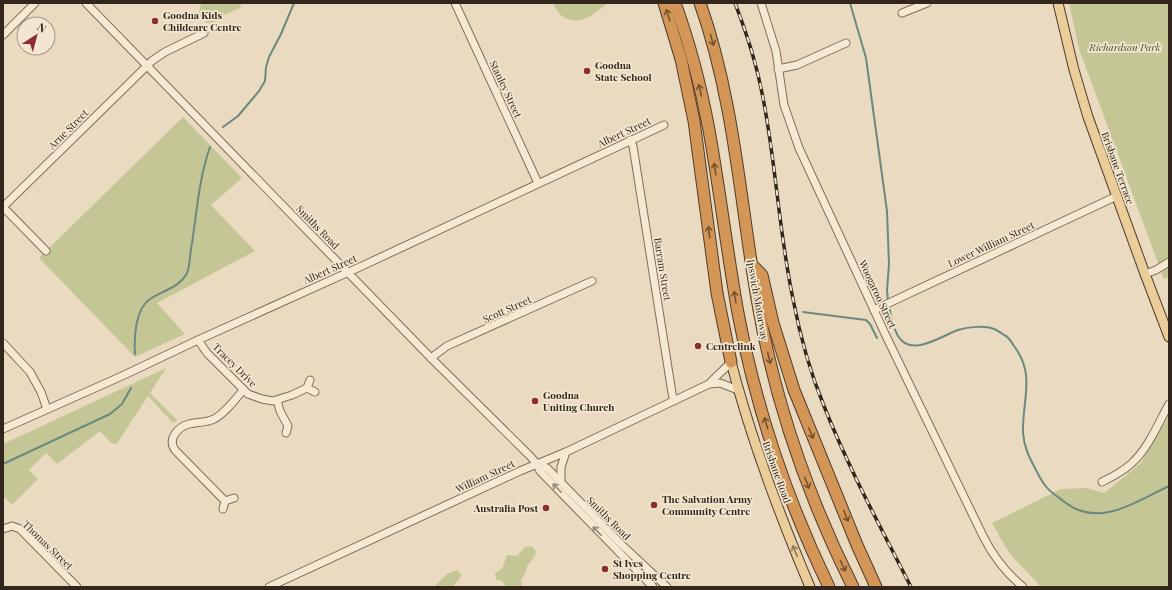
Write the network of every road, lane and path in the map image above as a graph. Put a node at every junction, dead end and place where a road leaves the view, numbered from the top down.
1 (35, 3) edge
2 (86, 3) edge
3 (455, 3) edge
4 (664, 3) edge
5 (675, 3) edge
6 (700, 3) edge
7 (761, 3) edge
8 (927, 3) edge
9 (1058, 3) edge
10 (902, 14) dead end
11 (204, 33) dead end
12 (3, 35) edge
13 (846, 43) dead end
14 (148, 65) junction
15 (778, 69) junction
16 (664, 125) dead end
17 (630, 140) junction
18 (538, 183) junction
19 (1116, 196) junction
20 (3, 207) edge
21 (46, 251) dead end
22 (1169, 262) edge
23 (752, 265) junction
24 (348, 272) junction
25 (1145, 274) junction
26 (592, 281) dead end
27 (874, 310) junction
28 (1169, 337) edge
29 (198, 340) junction
30 (3, 343) edge
31 (431, 358) junction
32 (731, 362) junction
33 (709, 384) junction
34 (243, 390) junction
35 (738, 390) junction
36 (315, 392) dead end
37 (277, 400) junction
38 (674, 401) junction
39 (1169, 404) edge
40 (47, 409) junction
41 (3, 429) edge
42 (290, 429) dead end
43 (566, 452) junction
44 (537, 464) junction
45 (1102, 482) dead end
46 (562, 483) junction
47 (234, 498) dead end
48 (225, 501) junction
49 (223, 509) dead end
50 (3, 529) edge
51 (1013, 579) junction
52 (77, 587) edge
53 (269, 587) edge
54 (653, 587) edge
55 (666, 587) edge
56 (810, 587) edge
57 (829, 587) edge
58 (853, 587) edge
59 (876, 587) edge
60 (1018, 587) edge
61 (1023, 587) edge

1 - 12 street
2 - 14 street, Smiths Road
3 - 18 street, Stanley Street
32 -> 4 highway
57 -> 5 highway, Ipswich Motorway
6 -> 23 highway, Ipswich Motorway
7 - 15 street, Woogaroo Street
8 - 10 street
9 - 19 main road, Brisbane Terrace
11 - 14 street, Arne Street
13 - 15 street
14 - 20 street, Arne Street
14 - 24 street, Smiths Road
15 - 27 street, Woogaroo Street
16 - 17 street, Albert Street
17 - 18 street, Albert Street
17 - 38 street, Barram Street
18 - 24 street, Albert Street
19 - 25 main road, Brisbane Terrace
19 - 27 street, Lower William Street
20 - 21 street
22 - 25 street
23 -> 58 highway, Ipswich Motorway
23 -> 59 highway
24 - 29 street, Albert Street
24 - 31 street, Smiths Road
25 - 28 main road, Brisbane Terrace
26 - 31 street, Scott Street
27 - 51 street, Woogaroo Street
29 - 34 street, Tracey Drive
29 - 40 street, Albert Street
30 - 40 street
31 - 44 street, Smiths Road
32 - 33 street, William Street
32 - 35 main road, Brisbane Road
33 - 35 street
33 - 38 street, William Street
34 - 37 street, Tracey Drive
34 - 48 street
56 -> 35 main road, Brisbane Road
36 - 37 street, Tracey Drive
37 - 42 street
38 - 43 street, William Street
39 - 45 street
40 - 41 street, Albert Street
43 - 44 street, William Street
43 - 46 street
44 - 46 street, Smiths Road
44 - 53 street, William Street
54 -> 44 street, Smiths Road
46 - 55 street, Smiths Road
47 - 48 street
48 - 49 street
50 - 52 street, Thomas Street
51 - 60 street, Woogaroo Street
51 - 61 street, Woogaroo Street

